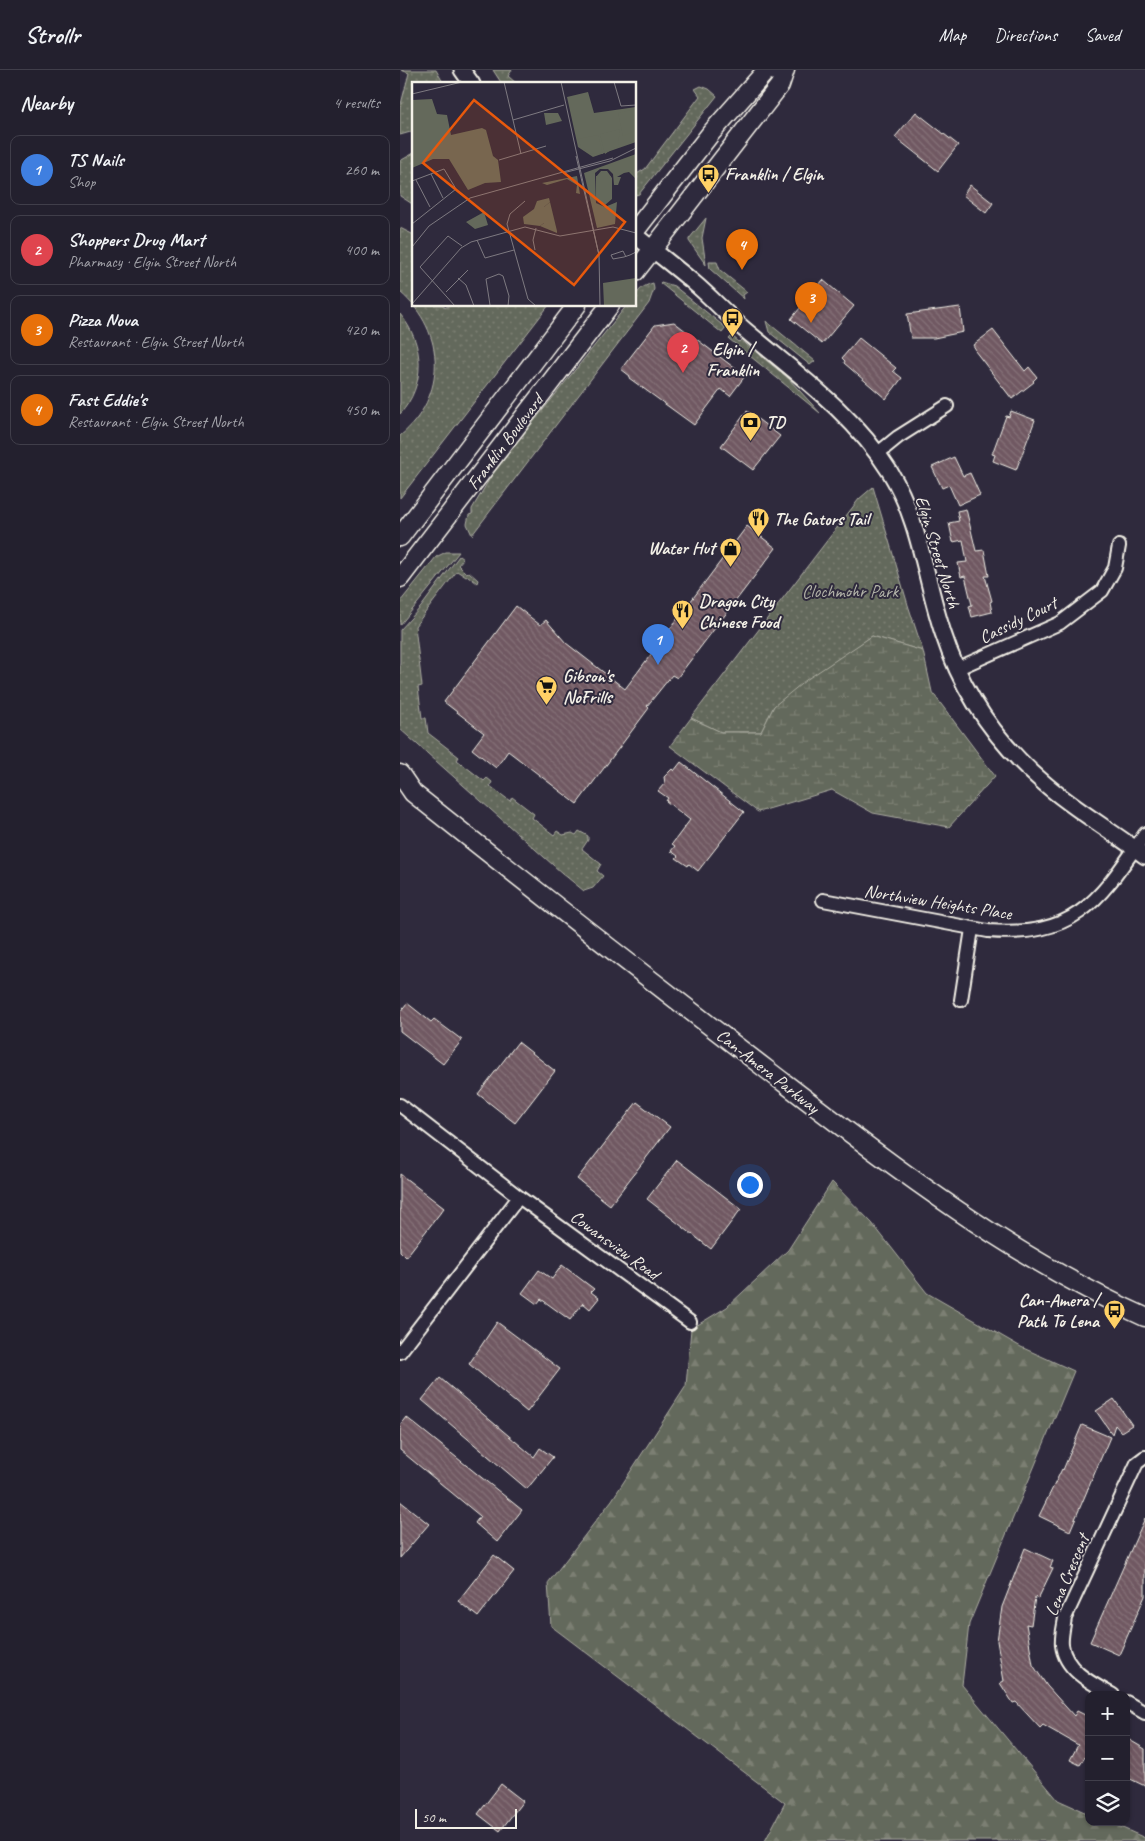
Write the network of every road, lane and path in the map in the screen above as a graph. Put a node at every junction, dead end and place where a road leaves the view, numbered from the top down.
1 (462, 70) edge
2 (771, 70) edge
3 (785, 70) edge
4 (471, 82) edge
5 (636, 230) edge
6 (636, 236) edge
7 (653, 249) junction
8 (636, 271) edge
9 (576, 306) edge
10 (609, 306) edge
11 (947, 406) dead end
12 (877, 454) junction
13 (400, 537) edge
14 (1119, 546) dead end
15 (400, 578) edge
16 (956, 669) junction
17 (400, 774) edge
18 (406, 791) edge
19 (1145, 834) edge
20 (1140, 852) edge
21 (824, 900) dead end
22 (972, 929) junction
23 (961, 1000) dead end
24 (400, 1105) edge
25 (519, 1197) junction
26 (1145, 1317) edge
27 (690, 1322) dead end
28 (400, 1352) edge
29 (1145, 1457) edge
30 (1106, 1691) edge
31 (1130, 1704) edge
32 (1145, 1713) edge

1 - 4 street
2 - 5 main road
3 - 7 main road
6 - 7 street, Elgin Street North
7 - 8 main road
7 - 12 street, Elgin Street North
9 - 13 main road, Franklin Boulevard
10 - 15 main road, Franklin Boulevard
11 - 12 street
12 - 16 street, Elgin Street North
14 - 16 street, Cassidy Court
16 - 20 street, Elgin Street North
17 - 18 main road, Can-Amera Parkway
18 - 26 main road, Can-Amera Parkway
19 - 20 street, Northview Heights Place
20 - 22 street, Northview Heights Place
21 - 22 street, Northview Heights Place
22 - 23 street
24 - 25 street, Cowansview Road
25 - 27 street, Cowansview Road
25 - 28 street
29 - 30 street, Lena Crescent
31 - 32 street

